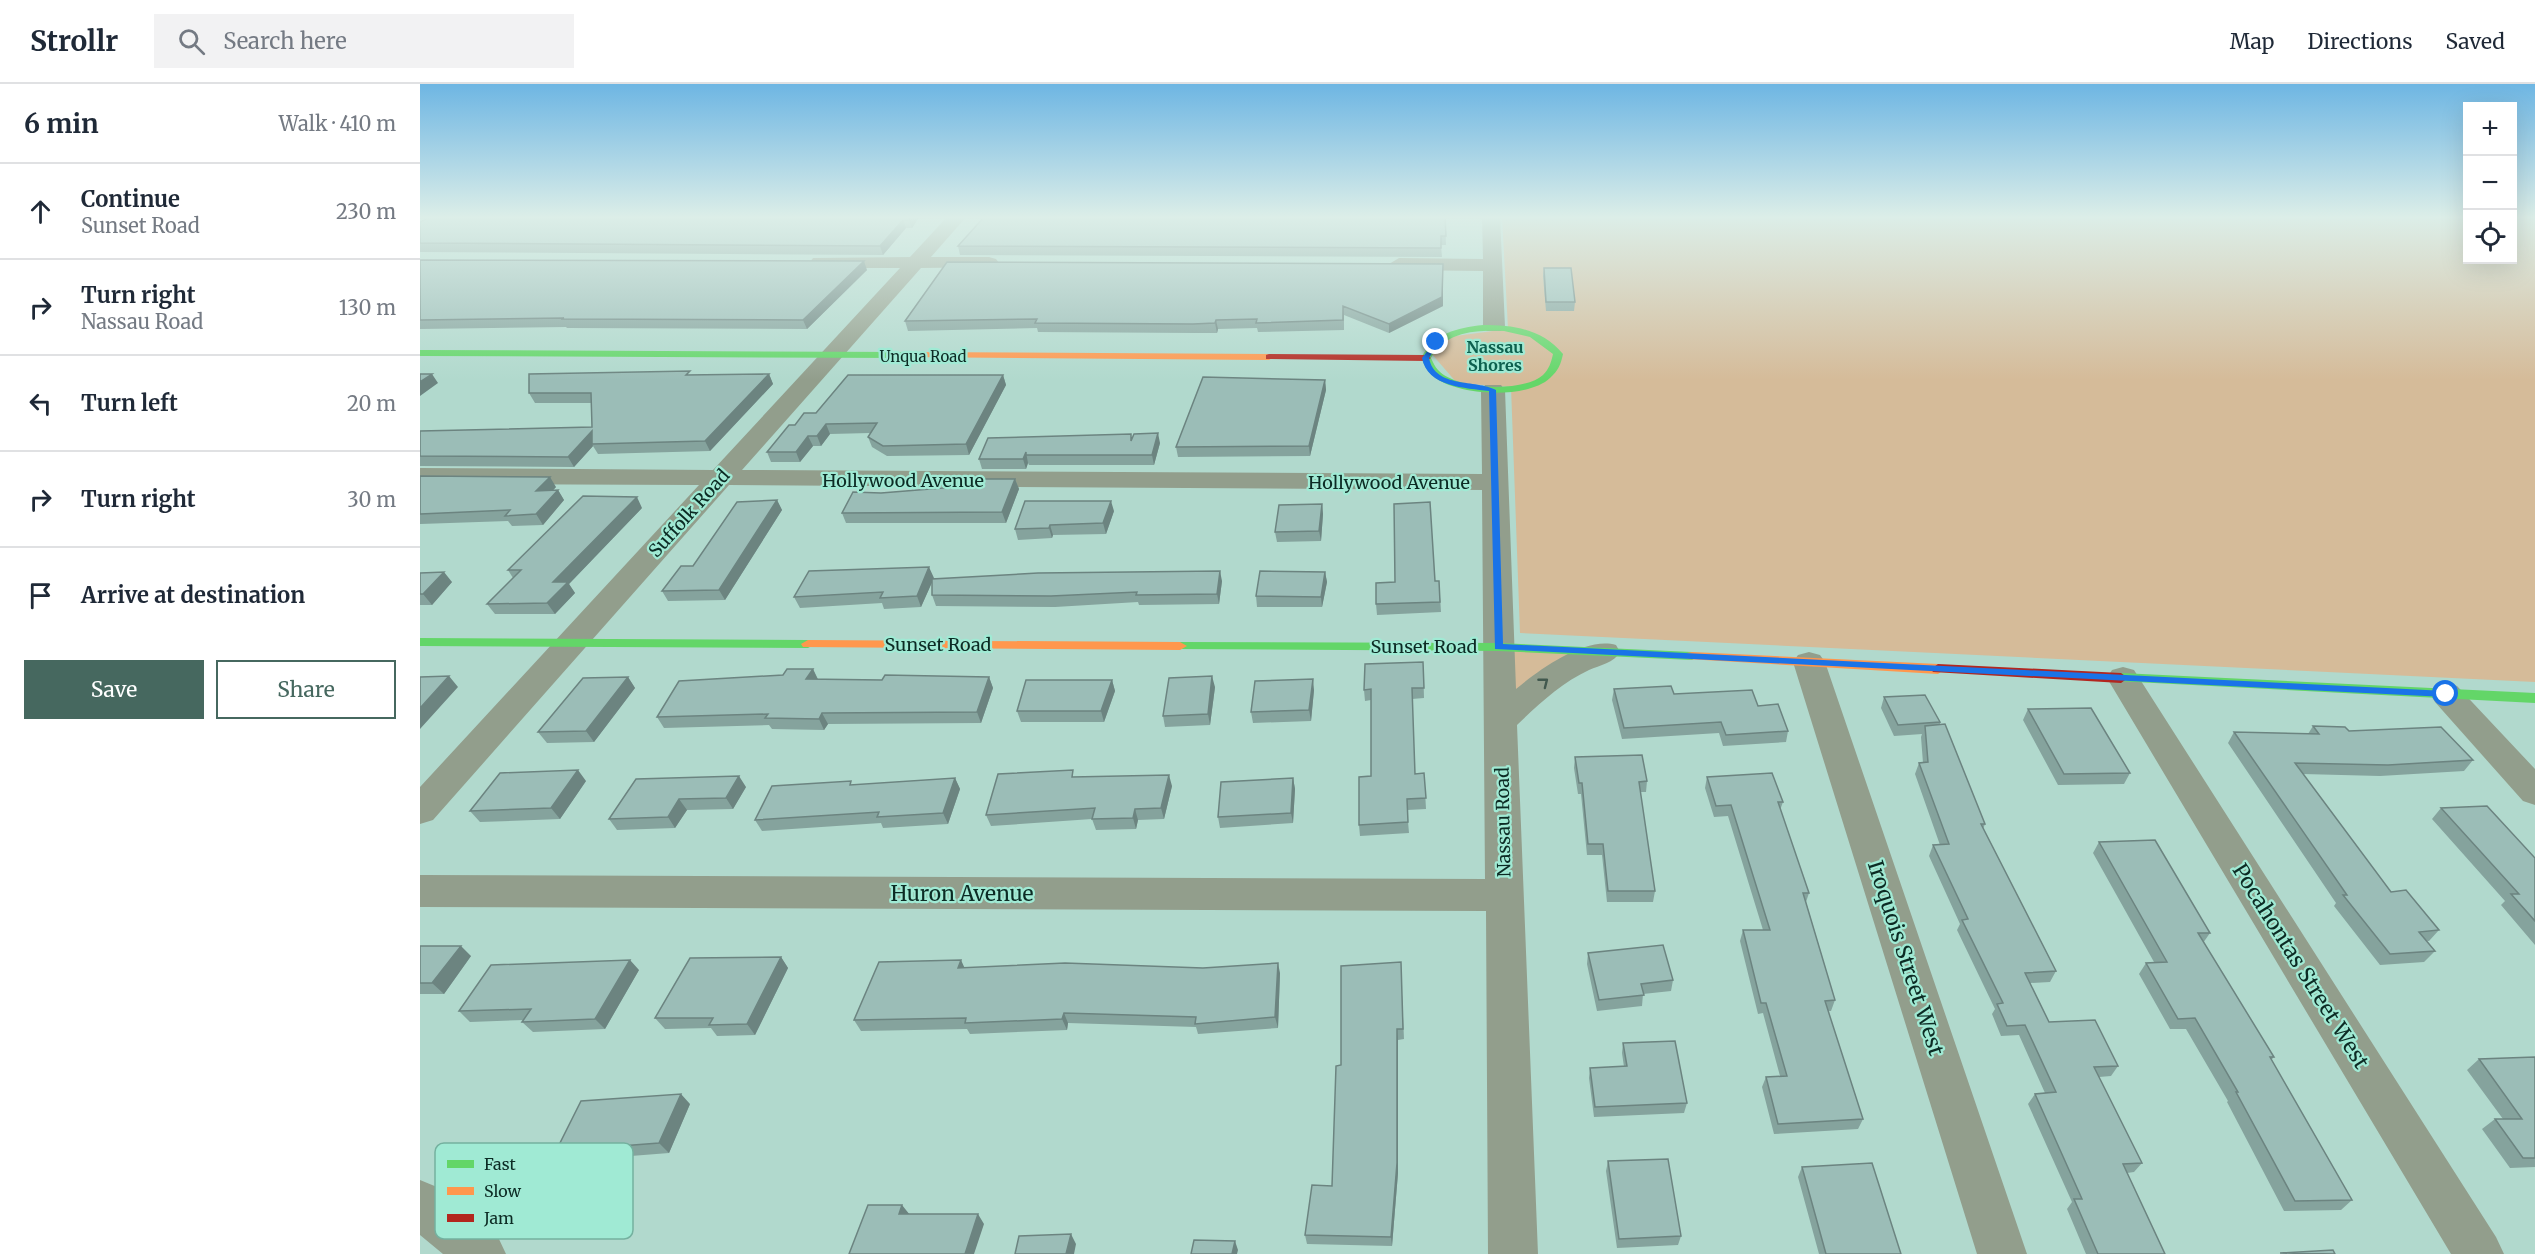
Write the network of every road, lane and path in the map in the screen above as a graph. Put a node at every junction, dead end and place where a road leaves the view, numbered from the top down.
1 (908, 271) edge
2 (1492, 271) edge
3 (1494, 327) junction
4 (420, 353) edge
5 (832, 354) junction
6 (1426, 358) junction
7 (1492, 390) junction
8 (420, 476) edge
9 (720, 478) junction
10 (1495, 482) junction
11 (420, 642) edge
12 (571, 643) junction
13 (1499, 647) junction
14 (1605, 652) junction
15 (1809, 662) junction
16 (2123, 678) junction
17 (2446, 694) junction
18 (2535, 698) edge
19 (1501, 722) junction
20 (2535, 792) edge
21 (420, 810) edge
22 (420, 891) edge
23 (1504, 895) junction
24 (420, 1204) edge
25 (435, 1216) edge
26 (463, 1239) edge
27 (481, 1254) edge
28 (1513, 1254) edge
29 (2002, 1254) edge
30 (2480, 1254) edge

1 - 5 street, Suffolk Road
2 - 3 street
3 - 6 street
3 - 7 street
4 - 5 street, Unqua Road
5 - 6 street, Unqua Road
5 - 9 street, Suffolk Road
6 - 7 street
7 - 10 street, Nassau Road
8 - 9 street, Hollywood Avenue
9 - 10 street, Hollywood Avenue
9 - 12 street, Suffolk Road
10 - 13 street, Nassau Road
11 - 12 street, Sunset Road
12 - 13 street, Sunset Road
12 - 21 street, Suffolk Road
13 - 14 street, Sunset Road
13 - 19 street, Nassau Road
14 - 15 street, Sunset Road
19 -> 14 street
15 - 16 street, Sunset Road
15 - 29 street, Iroquois Street West
16 - 17 street, Sunset Road
16 - 30 street, Pocahontas Street West
17 - 18 street, Sunset Road
17 - 20 street
19 - 23 street, Nassau Road
22 - 23 street, Huron Avenue
23 - 28 street, Nassau Road
24 - 25 street
26 - 27 street

